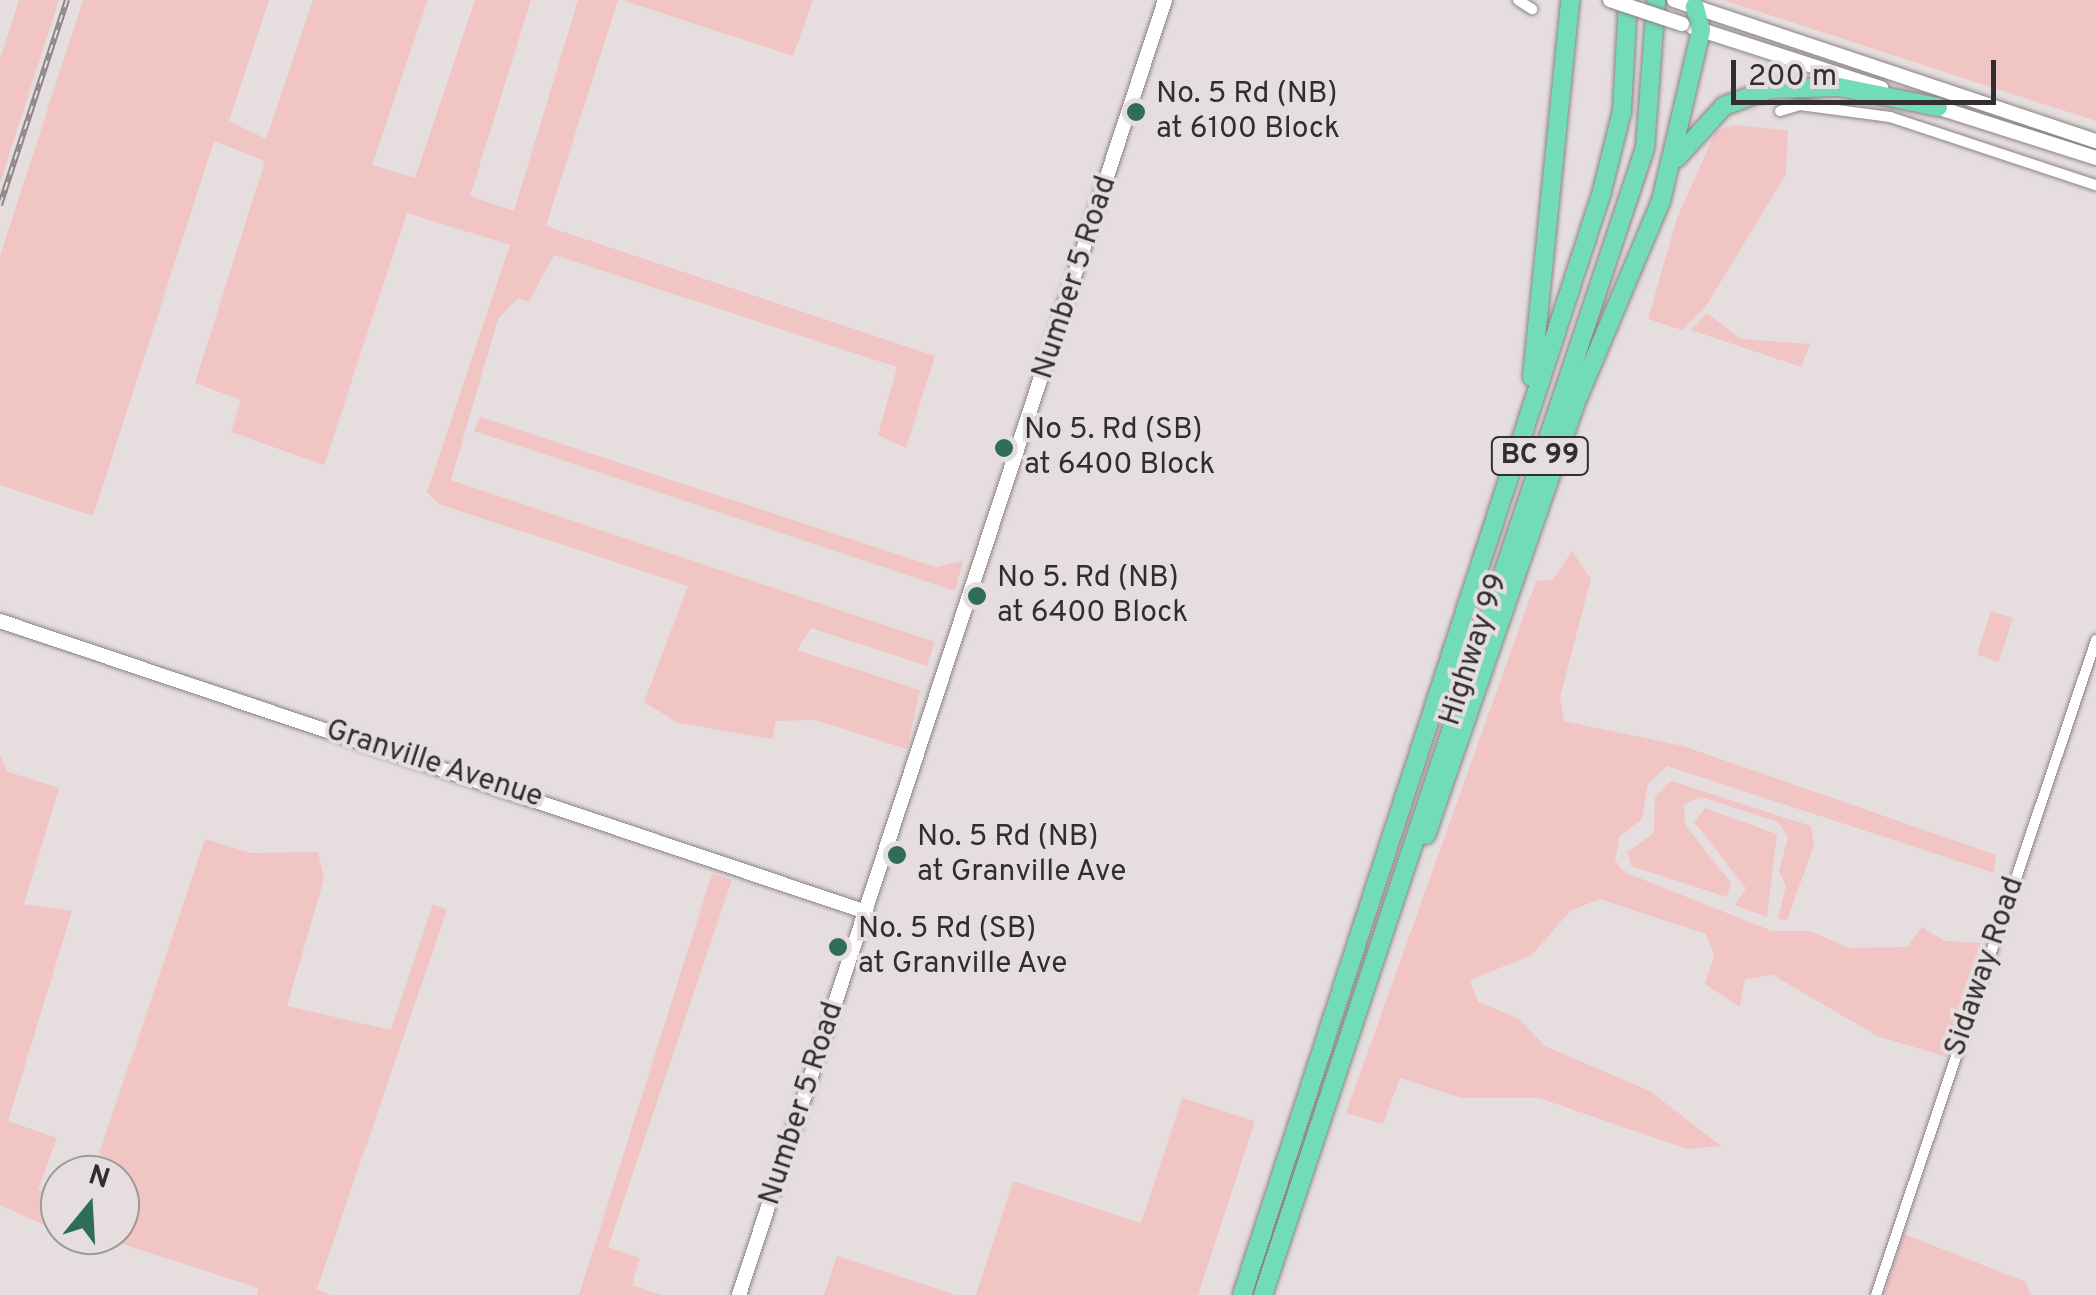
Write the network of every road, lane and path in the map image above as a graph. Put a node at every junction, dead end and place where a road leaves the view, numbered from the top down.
1 (1166, 0) edge
2 (1518, 0) edge
3 (1556, 0) edge
4 (1570, 0) edge
5 (1610, 0) edge
6 (1628, 0) edge
7 (1656, 0) edge
8 (1683, 3) edge
9 (1532, 10) dead end
10 (1565, 24) junction
11 (1701, 30) junction
12 (1938, 107) junction
13 (1780, 111) dead end
14 (2096, 141) edge
15 (2096, 158) edge
16 (1671, 166) junction
17 (2096, 185) edge
18 (1529, 418) junction
19 (0, 621) edge
20 (2096, 640) edge
21 (1392, 908) junction
22 (866, 912) junction
23 (739, 1295) edge
24 (1242, 1295) edge
25 (1263, 1295) edge
26 (1876, 1295) edge

1 - 22 main road, Number 5 Road
2 - 9 street
3 - 10 highway
4 - 10 highway
5 - 11 main road, bridge
6 - 18 highway, Highway 99 / BC 99
7 - 21 highway, Highway 99 / BC 99
8 - 11 highway
8 - 14 main road
10 - 18 highway
11 - 12 main road
11 - 16 highway
12 - 15 main road
12 - 16 highway
13 - 17 street
16 - 21 highway
18 - 24 highway, Highway 99 / BC 99
19 - 22 main road, Granville Avenue
20 - 26 street, Sidaway Road
21 - 25 highway, Highway 99 / BC 99
22 - 23 main road, Number 5 Road

